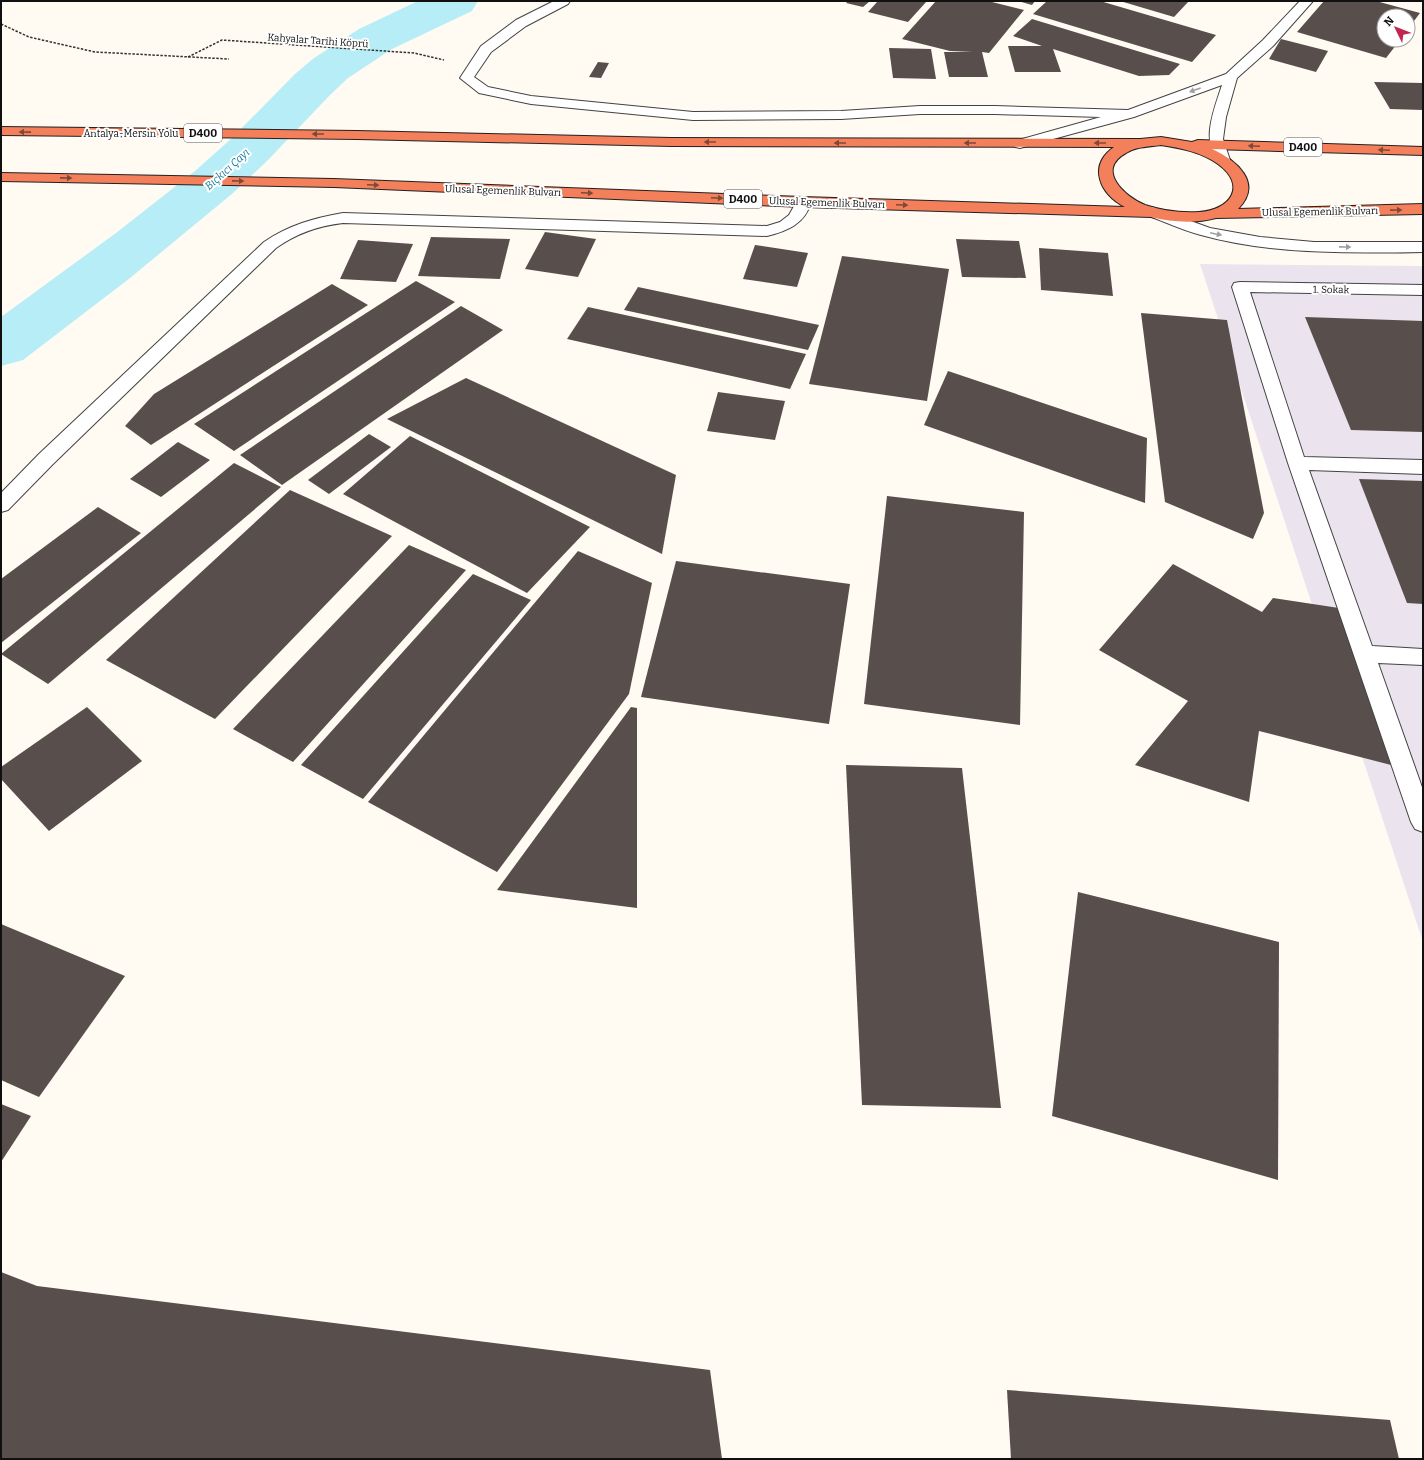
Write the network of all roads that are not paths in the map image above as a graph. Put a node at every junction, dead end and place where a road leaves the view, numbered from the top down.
1 (564, 1) edge
2 (1307, 1) edge
3 (1231, 76) junction
4 (1129, 114) junction
5 (1, 131) edge
6 (1139, 143) junction
7 (1020, 144) junction
8 (1184, 144) junction
9 (1218, 145) junction
10 (1423, 151) edge
11 (1223, 160) junction
12 (1, 177) edge
13 (803, 202) junction
14 (1423, 209) edge
15 (1152, 212) junction
16 (1217, 214) junction
17 (1423, 247) edge
18 (1423, 290) edge
19 (46, 459) junction
20 (1297, 463) junction
21 (1423, 467) edge
22 (1, 485) edge
23 (1, 505) edge
24 (1364, 654) junction
25 (1423, 657) edge
26 (1423, 822) edge

1 - 4 street
2 - 3 street
3 -> 4 street
3 - 9 street
4 - 7 street
7 -> 5 highway, Antalya-Mersin Yolu / D400
6 -> 7 highway, D400
6 - 8 highway
6 - 15 highway
8 - 9 highway, D400
8 - 11 highway
10 -> 9 highway, D400
9 - 11 street
11 - 16 highway
12 -> 13 highway, Ulusal Egemenlik Bulvarı / D400
13 -> 15 highway, Ulusal Egemenlik Bulvarı / D400
13 - 19 street
16 -> 14 highway, Ulusal Egemenlik Bulvarı
15 - 16 highway, Ulusal Egemenlik Bulvarı
15 -> 17 street
18 - 20 street, 1. Sokak
19 - 22 street
19 - 23 street
20 - 21 street
20 - 24 street
24 - 25 street
24 - 26 street

